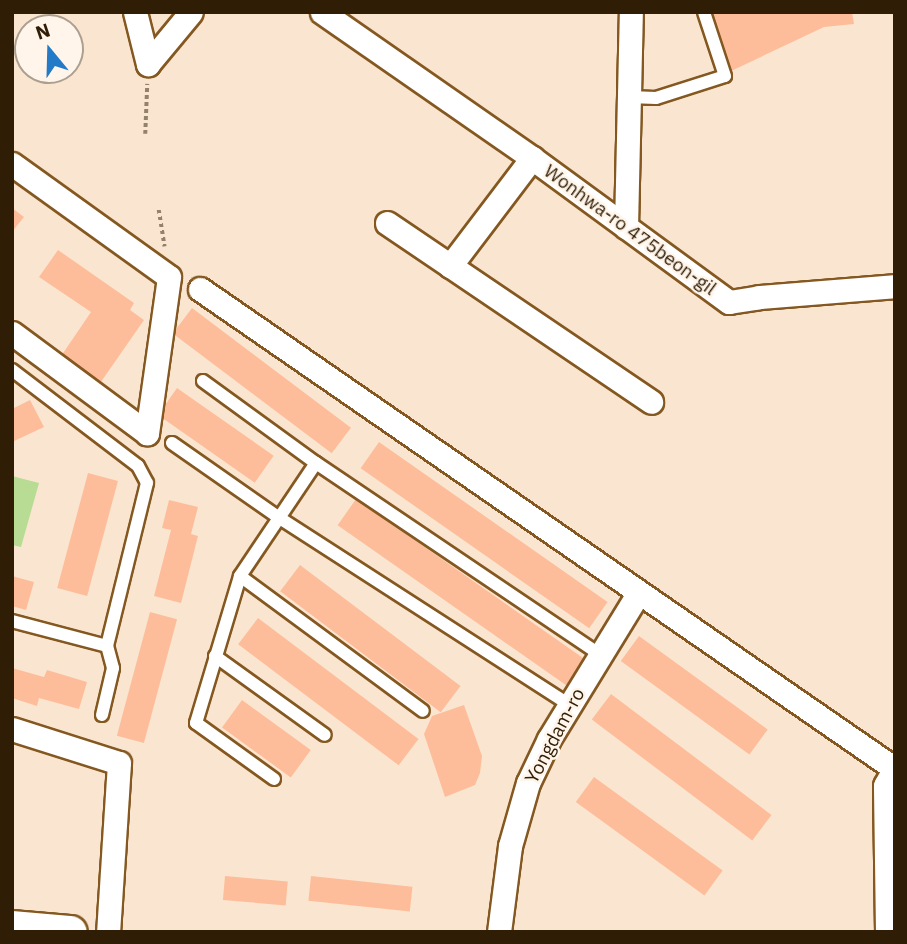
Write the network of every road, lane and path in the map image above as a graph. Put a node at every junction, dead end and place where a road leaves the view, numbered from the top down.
1 (135, 12) edge
2 (191, 12) edge
3 (322, 12) edge
4 (631, 12) edge
5 (704, 12) edge
6 (148, 64) junction
7 (629, 97) junction
8 (145, 134) dead end
9 (532, 158) junction
10 (12, 164) edge
11 (159, 210) dead end
12 (387, 223) dead end
13 (626, 227) junction
14 (450, 266) junction
15 (169, 277) junction
16 (895, 286) edge
17 (200, 289) dead end
18 (12, 332) edge
19 (12, 370) edge
20 (203, 381) dead end
21 (651, 402) dead end
22 (172, 443) dead end
23 (316, 463) junction
24 (278, 517) junction
25 (240, 576) junction
26 (638, 594) junction
27 (12, 621) edge
28 (107, 646) junction
29 (601, 655) junction
30 (215, 656) junction
31 (570, 705) junction
32 (423, 711) dead end
33 (102, 715) dead end
34 (12, 729) edge
35 (325, 735) dead end
36 (895, 769) edge
37 (895, 776) edge
38 (274, 779) dead end
39 (12, 927) edge
40 (70, 932) edge
41 (108, 932) edge
42 (499, 932) edge
43 (891, 932) edge

1 - 6 street
2 - 6 street
3 - 9 street, Wonhwa-ro 475beon-gil
4 - 7 street
5 - 7 lane
6 - 8 path
7 - 13 street
9 - 13 street, Wonhwa-ro 475beon-gil
9 - 14 street, Wonhwa-ro 475beon-gil
10 - 15 street
11 - 15 path
12 - 14 street
13 - 16 street, Wonhwa-ro 475beon-gil
14 - 21 street
15 - 18 street
17 - 26 street
19 - 28 lane
20 - 23 lane
22 - 24 lane
23 - 24 lane
23 - 29 lane
24 - 25 lane
24 - 31 lane
25 - 30 lane
25 - 32 lane
26 - 29 street, Yongdam-ro
26 - 36 street
27 - 28 lane
28 - 33 lane
29 - 31 street, Yongdam-ro
30 - 35 lane
30 - 38 lane
31 - 42 street, Yongdam-ro
34 - 41 street
37 - 43 street
39 - 40 main road

